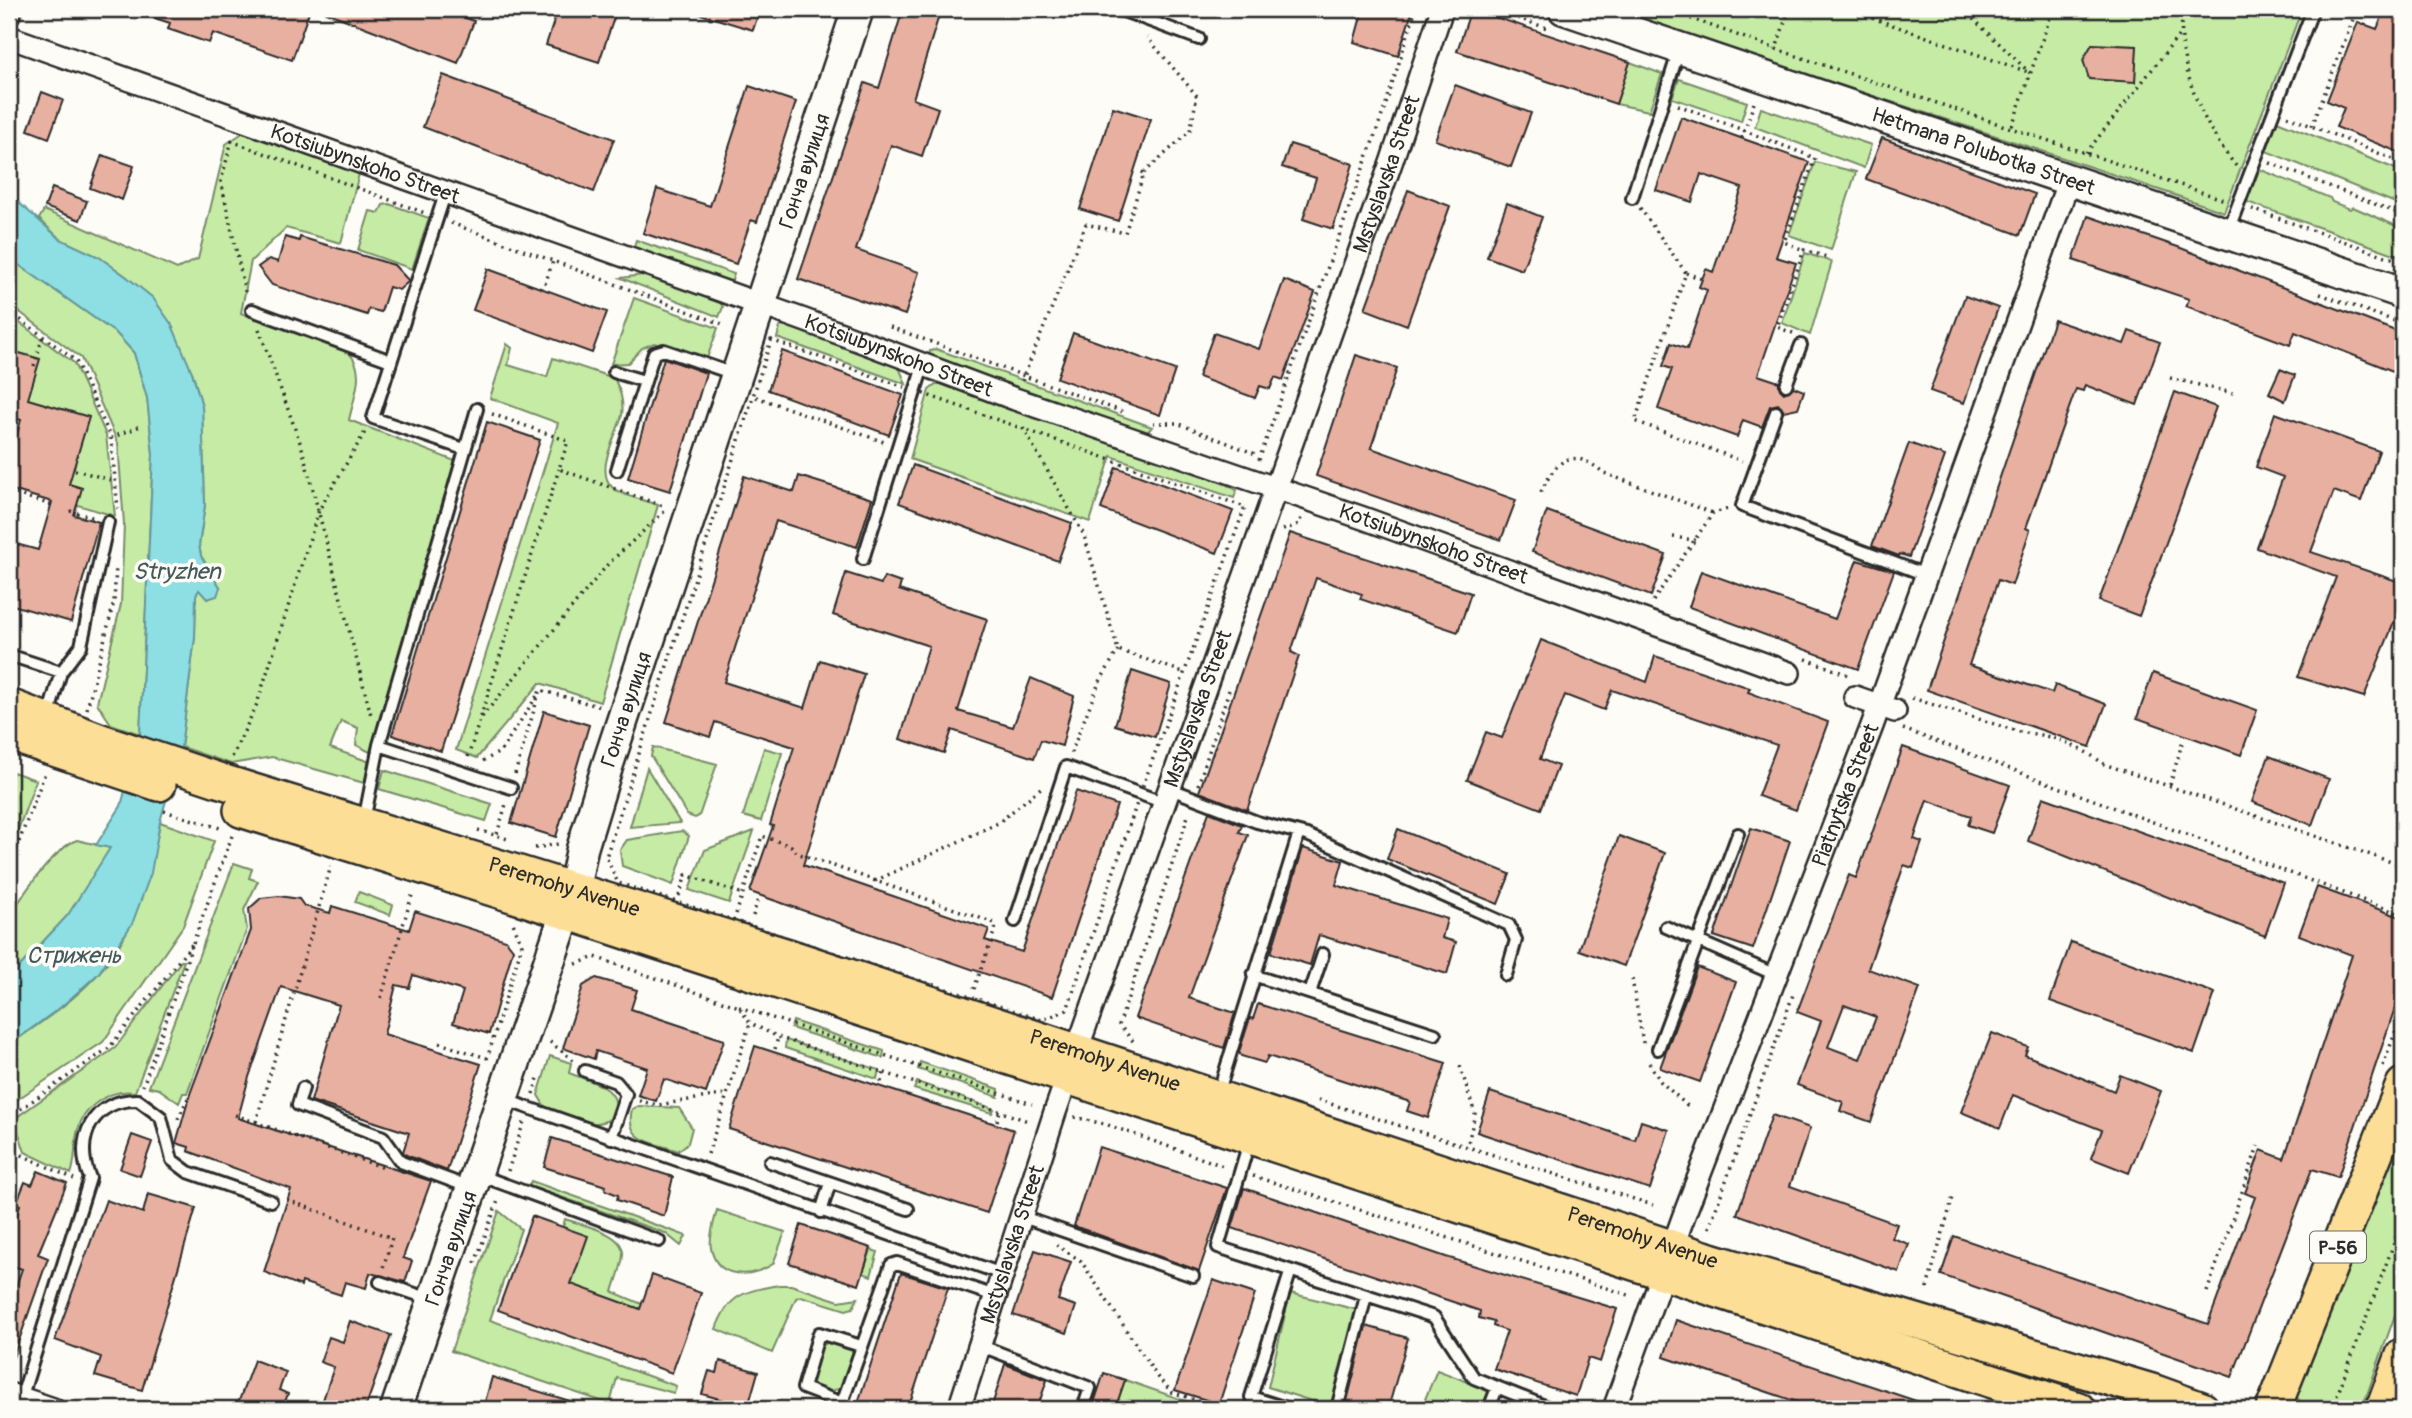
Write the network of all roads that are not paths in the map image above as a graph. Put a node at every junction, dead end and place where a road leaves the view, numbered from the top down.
1 (11, 9) edge
2 (858, 9) edge
3 (1442, 9) edge
4 (1564, 9) edge
5 (2313, 9) edge
6 (1123, 10) edge
7 (9, 14) edge
8 (9, 37) edge
9 (1199, 39) dead end
10 (1679, 48) junction
11 (2069, 180) junction
12 (445, 194) junction
13 (1632, 198) road end
14 (2227, 234) junction
15 (2403, 293) edge
16 (759, 305) junction
17 (252, 310) road end
18 (1801, 345) road end
19 (391, 361) junction
20 (924, 363) junction
21 (614, 372) dead end
22 (734, 379) junction
23 (644, 381) junction
24 (1786, 385) dead end
25 (477, 409) road end
26 (1776, 412) dead end
27 (464, 449) junction
28 (617, 470) dead end
29 (1275, 488) junction
30 (113, 519) road end
31 (863, 559) dead end
32 (1926, 575) junction
33 (9, 655) edge
34 (61, 672) junction
35 (1789, 673) dead end
36 (1855, 697) dead end
37 (9, 706) edge
38 (1891, 709) junction
39 (48, 719) junction
40 (9, 734) edge
41 (379, 745) junction
42 (98, 753) junction
43 (218, 781) junction
44 (511, 788) road end
45 (1165, 795) junction
46 (363, 824) junction
47 (1299, 833) junction
48 (1738, 834) dead end
49 (570, 901) junction
50 (1015, 921) road end
51 (1666, 927) dead end
52 (1699, 941) junction
53 (1323, 954) dead end
54 (1252, 975) junction
55 (1506, 975) dead end
56 (1776, 975) junction
57 (1310, 993) junction
58 (1435, 1034) dead end
59 (1658, 1049) dead end
60 (1072, 1065) junction
61 (585, 1071) dead end
62 (2403, 1085) edge
63 (303, 1088) dead end
64 (1217, 1097) junction
65 (516, 1104) junction
66 (611, 1138) junction
67 (1250, 1139) junction
68 (770, 1162) dead end
69 (474, 1181) junction
70 (830, 1182) junction
71 (271, 1201) dead end
72 (908, 1209) dead end
73 (821, 1212) junction
74 (1020, 1216) junction
75 (659, 1241) dead end
76 (1669, 1261) junction
77 (1290, 1273) junction
78 (1002, 1274) junction
79 (1193, 1276) dead end
80 (380, 1282) road end
81 (995, 1296) junction
82 (1366, 1296) junction
83 (433, 1300) junction
84 (979, 1345) junction
85 (861, 1346) junction
86 (2403, 1355) edge
87 (1497, 1388) junction
88 (15, 1396) edge
89 (1251, 1397) junction
90 (53, 1409) edge
91 (396, 1409) edge
92 (959, 1409) edge
93 (1083, 1409) edge
94 (1247, 1409) edge
95 (1289, 1409) edge
96 (1337, 1409) edge
97 (1489, 1409) edge
98 (1552, 1409) edge
99 (1614, 1409) edge
100 (2078, 1409) edge
101 (2202, 1409) edge
102 (2273, 1409) edge
103 (2383, 1409) edge

1 - 7 street
2 - 16 street, Гонча вулиця
3 - 29 street, Mstyslavska Street
4 - 10 street, Hetmana Polubotka Street
5 - 14 lane
6 - 9 lane
8 - 12 street, Kotsiubynskoho Street
10 - 11 street, Hetmana Polubotka Street
10 - 13 lane
11 - 14 street, Hetmana Polubotka Street
11 - 32 street, Piatnytska Street
12 - 16 street, Kotsiubynskoho Street
12 - 19 lane
14 - 15 street, Hetmana Polubotka Street
16 - 20 street, Kotsiubynskoho Street
16 - 22 street, Гонча вулиця
17 - 19 lane
18 - 24 lane
19 - 27 lane
20 - 29 street, Kotsiubynskoho Street
20 - 31 lane
21 - 23 lane
22 - 23 lane
22 - 49 street, Гонча вулиця
23 - 28 lane
25 - 27 lane
26 - 32 lane
27 - 41 lane
29 - 35 street, Kotsiubynskoho Street
29 - 45 street, Mstyslavska Street
30 - 34 lane
32 - 38 street, Piatnytska Street
33 - 34 lane
34 - 39 lane
36 - 38 street
37 - 39 main road, Peremohy Avenue
38 - 56 street, Piatnytska Street
39 - 42 main road, Peremohy Avenue
40 - 42 main road, Peremohy Avenue
41 - 44 lane
41 - 46 lane
42 - 43 main road, Peremohy Avenue
43 - 46 main road, Peremohy Avenue
43 - 49 main road, Peremohy Avenue
45 - 47 lane
45 - 50 lane
45 - 60 street, Mstyslavska Street
46 - 49 main road, Peremohy Avenue
47 - 54 lane
47 - 55 lane
48 - 52 lane
49 - 60 main road, Peremohy Avenue
49 - 65 street, Гонча вулиця
51 - 52 lane
52 - 56 lane
52 - 59 lane
53 - 57 lane
54 - 57 lane
54 - 64 lane
56 - 76 street, Piatnytska Street
57 - 58 lane
60 - 64 main road, Peremohy Avenue
60 - 67 main road, Peremohy Avenue
60 - 74 street, Mstyslavska Street
61 - 66 lane
62 - 102 main road, Р-56
63 - 69 lane
64 - 76 main road, Peremohy Avenue
65 - 66 lane
65 - 69 street, Гонча вулиця
66 - 73 lane
67 - 76 main road, Peremohy Avenue
67 - 77 lane
68 - 70 lane
69 - 75 lane
69 - 83 street, Гонча вулиця
70 - 72 lane
70 - 73 lane
71 - 88 lane
73 - 78 lane
74 - 78 street, Mstyslavska Street
74 - 79 lane
76 - 99 street, Piatnytska Street
76 - 100 main road, Peremohy Avenue
76 - 101 main road, Peremohy Avenue
77 - 82 lane
77 - 89 lane
78 - 81 street, Mstyslavska Street
80 - 83 lane
81 - 84 street, Mstyslavska Street
81 - 85 lane
82 - 87 lane
82 - 96 lane
83 - 91 street, Гонча вулиця
84 - 92 street, Mstyslavska Street
84 - 93 lane
85 - 85 lane
86 - 103 main road
87 - 97 lane
87 - 98 lane
88 - 90 street
89 - 94 lane
89 - 95 lane

